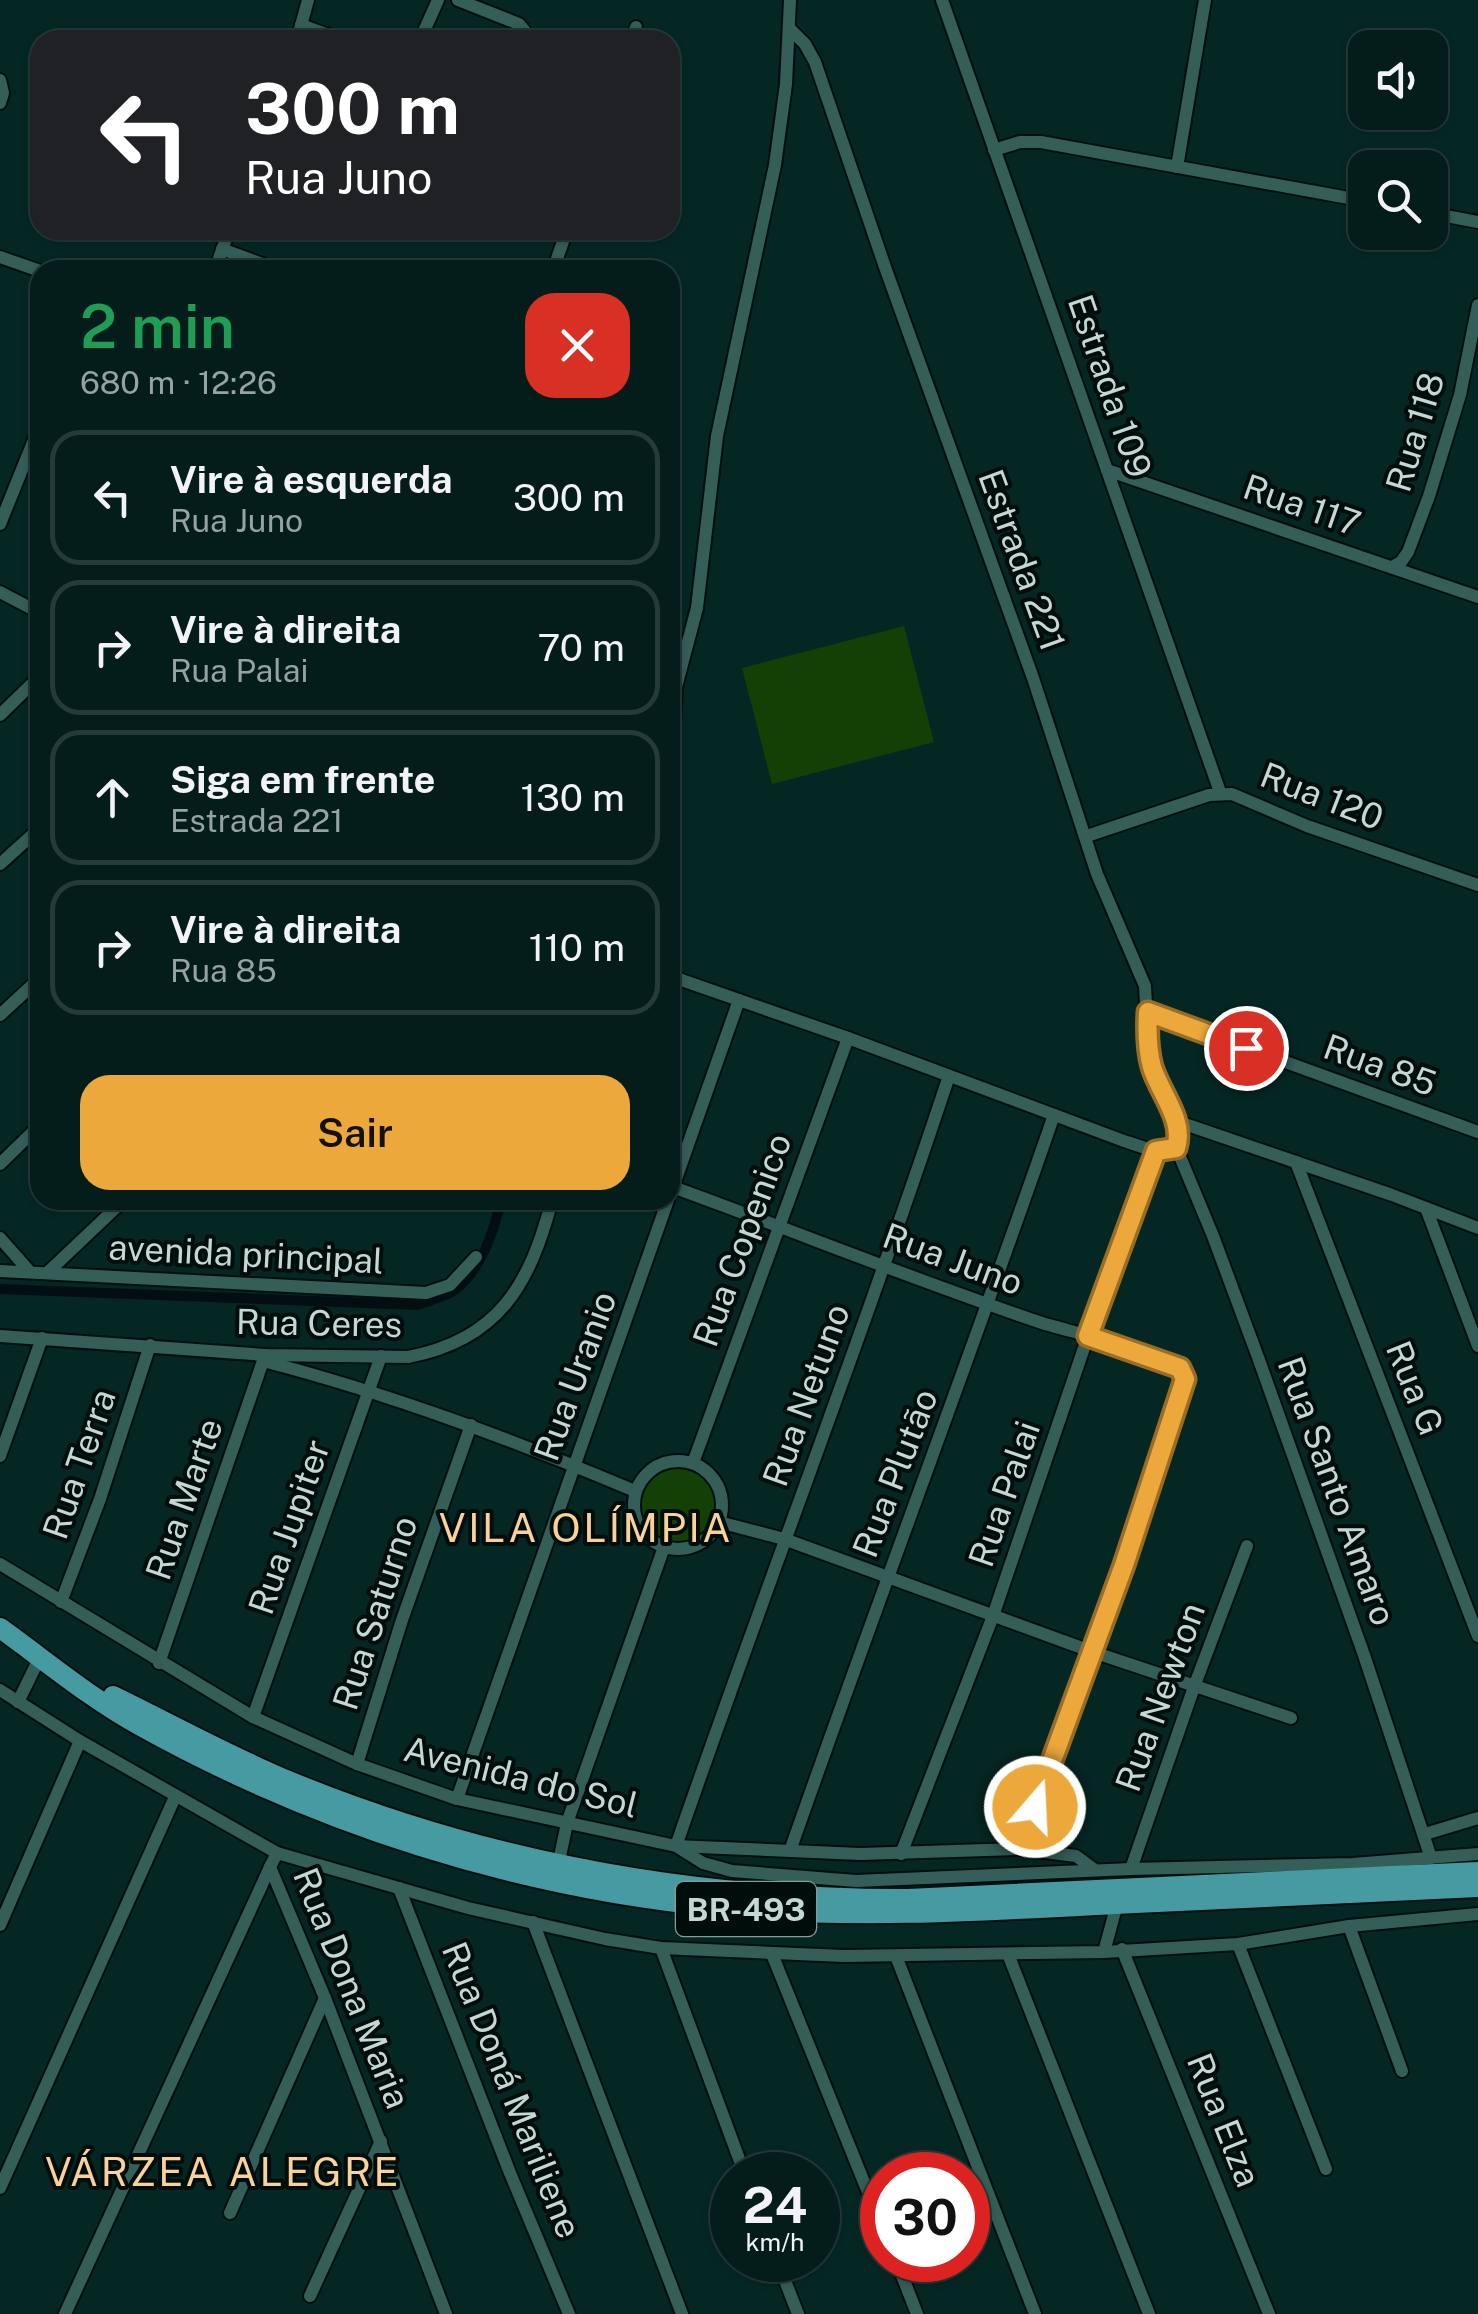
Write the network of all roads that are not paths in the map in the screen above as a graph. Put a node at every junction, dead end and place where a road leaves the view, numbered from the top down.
1 (308, 0) edge
2 (438, 0) edge
3 (458, 0) edge
4 (790, 0) edge
5 (942, 0) edge
6 (1205, 0) edge
7 (301, 26) junction
8 (789, 28) junction
9 (300, 30) edge
10 (313, 30) edge
11 (424, 30) edge
12 (524, 30) edge
13 (0, 80) edge
14 (0, 103) edge
15 (994, 150) junction
16 (1177, 166) junction
17 (1348, 198) edge
18 (1448, 216) edge
19 (1478, 222) edge
20 (225, 240) edge
21 (222, 249) junction
22 (0, 256) edge
23 (218, 260) edge
24 (251, 260) edge
25 (30, 267) edge
26 (1478, 304) edge
27 (30, 450) edge
28 (1107, 470) junction
29 (0, 524) edge
30 (1392, 567) junction
31 (0, 592) edge
32 (1478, 597) edge
33 (30, 608) edge
34 (680, 671) edge
35 (30, 691) edge
36 (0, 695) edge
37 (15, 701) junction
38 (0, 715) edge
39 (1220, 792) junction
40 (1087, 836) junction
41 (30, 837) edge
42 (0, 864) edge
43 (1478, 885) edge
44 (680, 980) edge
45 (30, 987) edge
46 (738, 1000) junction
47 (1148, 1012) junction
48 (0, 1015) edge
49 (848, 1038) junction
50 (949, 1076) junction
51 (1054, 1114) junction
52 (1176, 1121) junction
53 (1478, 1132) edge
54 (30, 1136) edge
55 (1176, 1148) junction
56 (1156, 1151) junction
57 (1296, 1162) junction
58 (0, 1164) edge
59 (680, 1164) edge
60 (680, 1195) edge
61 (1426, 1208) junction
62 (113, 1210) edge
63 (549, 1210) edge
64 (664, 1210) edge
65 (778, 1226) junction
66 (1478, 1228) edge
67 (0, 1238) edge
68 (476, 1258) dead end
69 (886, 1266) junction
70 (0, 1271) edge
71 (30, 1272) junction
72 (47, 1273) junction
73 (990, 1304) junction
74 (0, 1336) edge
75 (1088, 1336) junction
76 (42, 1338) junction
77 (150, 1345) junction
78 (1478, 1346) edge
79 (381, 1356) junction
80 (264, 1358) junction
81 (369, 1389) junction
82 (471, 1425) junction
83 (0, 1456) edge
84 (693, 1463) junction
85 (574, 1466) junction
86 (635, 1492) junction
87 (719, 1522) junction
88 (784, 1539) junction
89 (1247, 1546) dead end
90 (664, 1547) junction
91 (0, 1564) edge
92 (888, 1576) junction
93 (61, 1602) junction
94 (994, 1616) junction
95 (0, 1628) edge
96 (1478, 1636) edge
97 (1094, 1652) junction
98 (40, 1657) junction
99 (159, 1663) junction
100 (62, 1672) junction
101 (1194, 1687) junction
102 (0, 1690) edge
103 (18, 1702) junction
104 (252, 1717) junction
105 (1291, 1718) dead end
106 (80, 1742) junction
107 (357, 1764) junction
108 (175, 1797) junction
109 (457, 1799) junction
110 (1478, 1818) edge
111 (566, 1823) junction
112 (1425, 1834) junction
113 (676, 1846) junction
114 (1021, 1849) junction
115 (790, 1851) junction
116 (276, 1853) junction
117 (901, 1854) junction
118 (1478, 1854) edge
119 (1431, 1858) junction
120 (558, 1866) junction
121 (270, 1867) junction
122 (1132, 1868) junction
123 (1095, 1870) junction
124 (1478, 1872) edge
125 (1478, 1887) edge
126 (399, 1888) junction
127 (1118, 1904) junction
128 (1478, 1914) edge
129 (533, 1922) junction
130 (0, 1925) edge
131 (1348, 1926) junction
132 (1238, 1944) junction
133 (661, 1948) junction
134 (1122, 1949) junction
135 (1104, 1952) junction
136 (772, 1954) junction
137 (1008, 1954) junction
138 (896, 1956) junction
139 (325, 1998) junction
140 (1402, 2071) dead end
141 (381, 2141) junction
142 (736, 2152) edge
143 (1326, 2169) dead end
144 (860, 2172) edge
145 (0, 2188) edge
146 (230, 2213) dead end
147 (786, 2282) edge
148 (905, 2282) edge
149 (310, 2296) dead end
150 (65, 2314) edge
151 (446, 2314) edge
152 (569, 2314) edge
153 (682, 2314) edge
154 (798, 2314) edge
155 (917, 2314) edge
156 (1035, 2314) edge
157 (1150, 2314) edge
158 (1268, 2314) edge

1 - 7 street
2 - 11 street
3 - 12 street
4 - 8 street
5 - 15 street, Estrada 109
6 - 16 street
7 - 9 street
7 - 10 street
8 - 34 street
8 - 40 street, Estrada 221
13 - 14 street
15 - 16 street
15 - 28 street, Estrada 109
16 - 17 street
18 - 19 street
20 - 21 street
21 - 23 street
21 - 24 street
22 - 25 street
26 - 30 street, Rua 118
27 - 29 street
28 - 30 street, Rua 117
28 - 39 street, Estrada 109
30 - 32 street, Rua 117
31 - 33 street
35 - 37 street
36 - 37 street
37 - 38 street
39 - 40 street, Rua 120
39 - 43 street, Rua 120
40 - 47 street, Estrada 221
41 - 42 street
44 - 46 street
45 - 48 street
46 - 49 street
46 - 59 street, Rua Uranio
47 - 52 street, Estrada 221
47 - 53 street, Rua 85
49 - 50 street
49 - 65 street, Rua Copenico
50 - 51 street
50 - 69 street, Rua Netuno
51 - 56 street
51 - 73 street, Rua Plutão
52 - 55 street
52 - 57 street
54 - 58 street
55 - 56 street
55 - 112 street, Rua Santo Amaro
56 - 75 street, Rua Palai
57 - 61 street
57 - 96 street, Rua G
60 - 65 street, Rua Juno
61 - 66 street
61 - 78 street
62 - 72 street
63 - 79 street, Rua Ceres
64 - 85 street, Rua Uranio
65 - 69 street, Rua Juno
65 - 84 street, Rua Copenico
67 - 71 street
68 - 72 street, avenida principal
69 - 73 street, Rua Juno
69 - 88 street, Rua Netuno
70 - 71 street, avenida principal
71 - 72 street, avenida principal
73 - 75 street, Rua Juno
73 - 92 street, Rua Plutão
74 - 76 street, Rua Ceres
75 - 94 street, Rua Palai
75 - 97 street, Rua Juno
76 - 77 street, Rua Ceres
76 - 83 street
77 - 80 street, Rua Ceres
77 - 93 street, Rua Terra
79 - 80 street, Rua Ceres
79 - 81 street, Rua Jupiter
80 - 81 street
80 - 99 street, Rua Marte
81 - 82 street
81 - 104 street, Rua Jupiter
82 - 85 street
82 - 107 street, Rua Saturno
84 - 86 street
84 - 87 street
85 - 86 street
85 - 109 street, Rua Uranio
86 - 90 street
87 - 88 street
87 - 90 street
88 - 92 street
88 - 113 street, Rua Netuno
89 - 101 street, Rua Newton
90 - 111 street
91 - 93 street, Avenida do Sol
92 - 94 street
92 - 115 street, Rua Plutão
93 - 99 street, Avenida do Sol
94 - 97 street
94 - 117 street, Rua Palai
95 - 98 highway, BR-493
97 - 101 street
97 - 114 street
98 - 100 highway, BR-493
98 - 103 street
99 - 104 street, Avenida do Sol
100 - 120 highway, BR-493
100 - 127 highway, BR-493
101 - 105 street
101 - 122 street, Rua Newton
102 - 103 street
103 - 106 street
104 - 107 street, Avenida do Sol
106 - 108 street
106 - 130 street
107 - 109 street, Avenida do Sol
108 - 116 street
108 - 145 street
109 - 111 street, Avenida do Sol
110 - 112 street
111 - 113 street, Avenida do Sol
111 - 120 street
112 - 119 street, Rua Santo Amaro
113 - 115 street, Avenida do Sol
113 - 123 street
114 - 117 street, Avenida do Sol
114 - 123 street, Avenida do Sol
115 - 117 street, Avenida do Sol
116 - 121 street, Rua Dona Maria
116 - 126 street
118 - 119 street
119 - 122 street
120 - 124 highway, BR-493
121 - 139 street, Rua Dona Maria
121 - 150 street
122 - 123 street
125 - 127 highway, BR-493
126 - 129 street
126 - 152 street, Rua Doná Mariliene
127 - 135 street
128 - 131 street
129 - 133 street
129 - 153 street
131 - 132 street
131 - 140 street
132 - 134 street
132 - 143 street
133 - 136 street
133 - 142 street
134 - 135 street
134 - 158 street, Rua Elza
135 - 137 street
136 - 138 street
136 - 144 street
137 - 138 street
137 - 157 street
138 - 156 street
139 - 141 street, Rua Dona Maria
139 - 146 street
141 - 149 street
141 - 151 street, Rua Dona Maria
147 - 154 street
148 - 155 street

